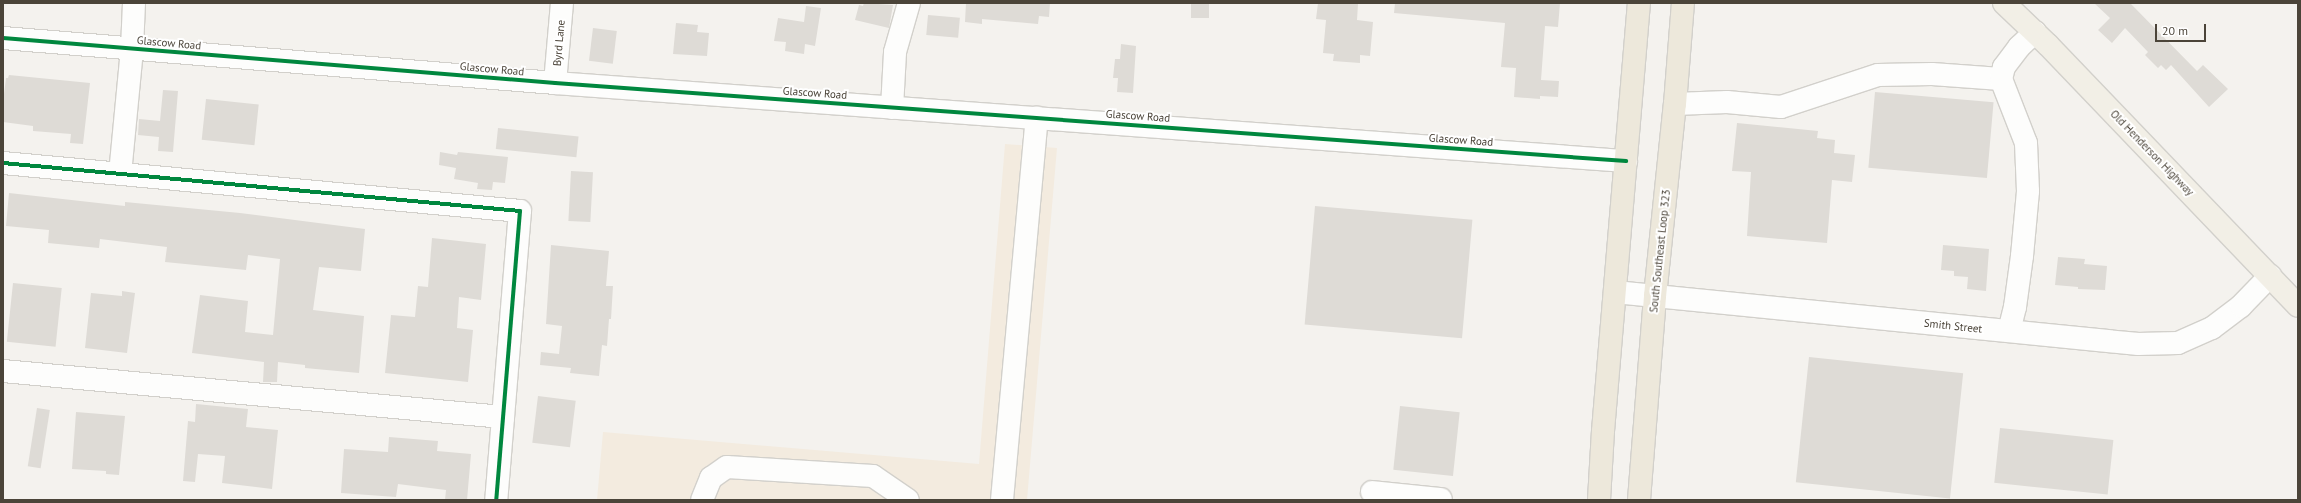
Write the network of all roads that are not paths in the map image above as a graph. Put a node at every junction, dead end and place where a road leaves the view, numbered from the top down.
1 (134, 3) edge
2 (562, 3) edge
3 (909, 3) edge
4 (1639, 3) edge
5 (1683, 3) edge
6 (2004, 3) edge
7 (2035, 32) junction
8 (3, 38) edge
9 (132, 49) junction
10 (2002, 79) junction
11 (555, 83) junction
12 (1675, 104) junction
13 (892, 108) junction
14 (1037, 118) junction
15 (1626, 161) junction
16 (3, 163) edge
17 (120, 174) junction
18 (2270, 276) junction
19 (1615, 292) junction
20 (1655, 296) junction
21 (2298, 306) edge
22 (2009, 331) junction
23 (3, 371) edge
24 (503, 417) junction
25 (1372, 492) dead end
26 (496, 500) edge
27 (702, 500) edge
28 (908, 500) edge
29 (1002, 500) edge
30 (1444, 500) edge
31 (1600, 500) edge
32 (1640, 500) edge

1 - 9 street
2 - 11 street, Byrd Lane
3 - 13 street
4 - 15 highway
5 - 12 highway, South Southeast Loop 323
6 - 7 main road, Old Henderson Highway
7 - 10 street
7 - 18 main road, Old Henderson Highway
8 - 9 street, Glascow Road
9 - 11 street, Glascow Road
9 - 17 street
10 - 12 street
10 - 22 street
11 - 13 street, Glascow Road
12 - 20 highway, South Southeast Loop 323
13 - 14 street, Glascow Road
14 - 15 street, Glascow Road
14 - 29 street
15 - 19 highway
16 - 17 street
17 - 24 street
18 - 21 main road, Old Henderson Highway
18 - 22 street, Smith Street
19 - 20 street, Smith Street
19 - 31 highway
20 - 22 street, Smith Street
20 - 32 highway, South Southeast Loop 323
23 - 24 street
24 - 26 street
25 - 30 street
27 - 28 street

